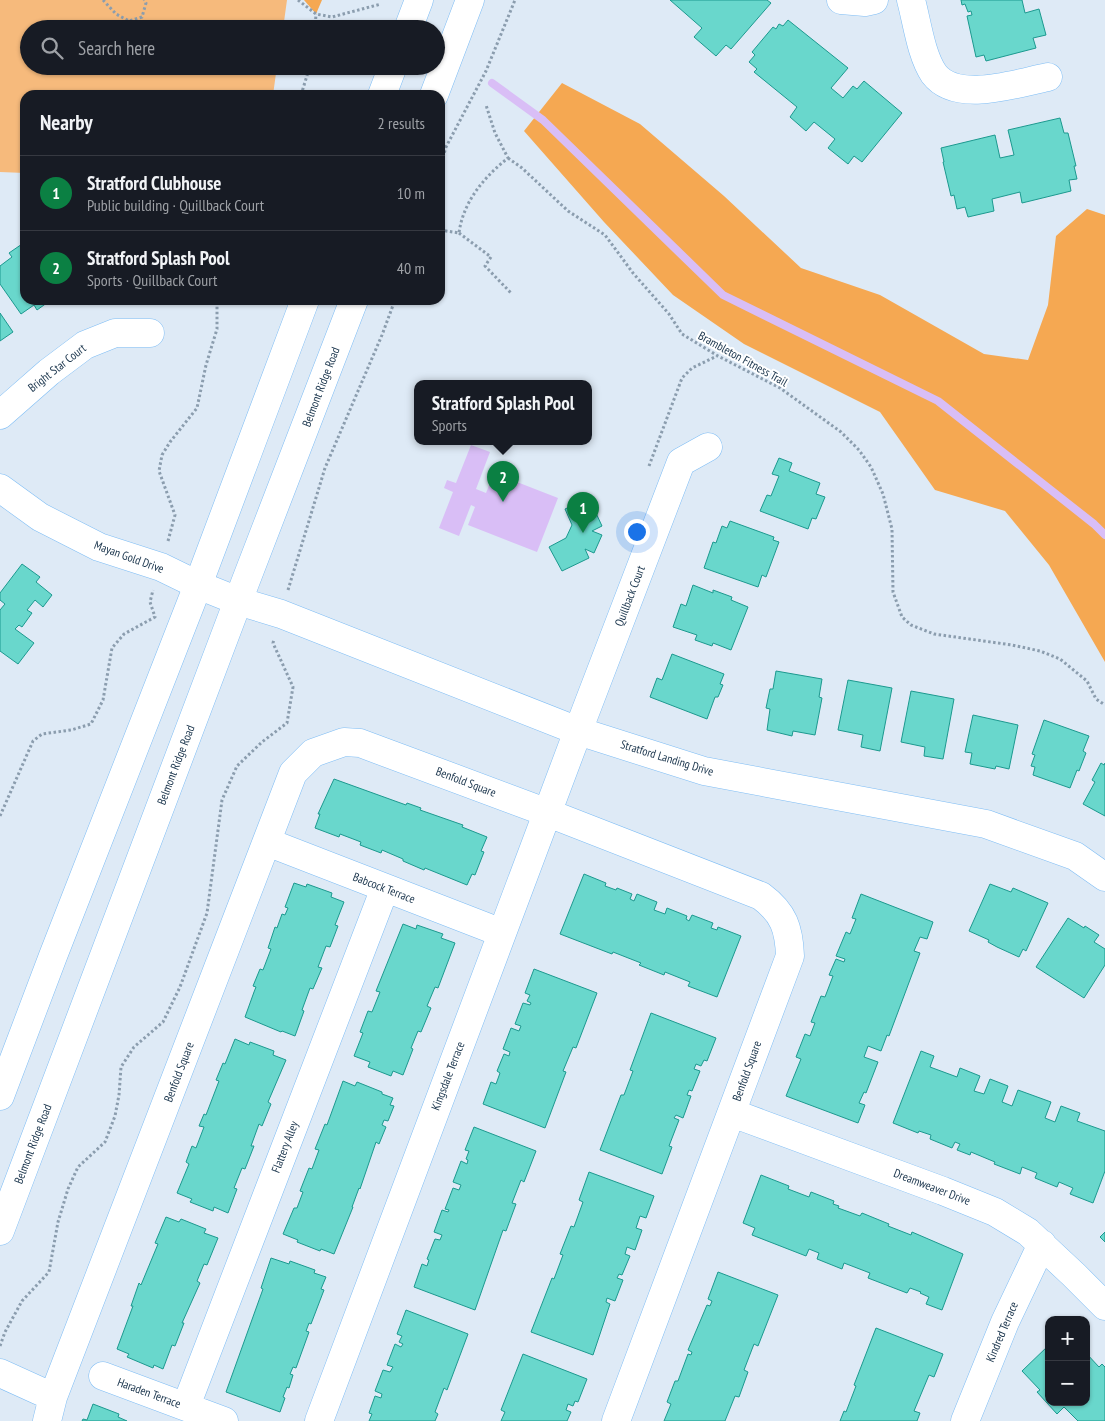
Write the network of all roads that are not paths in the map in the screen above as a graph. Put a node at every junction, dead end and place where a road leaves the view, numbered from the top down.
1 (419, 0) edge
2 (470, 0) edge
3 (840, 0) edge
4 (874, 0) edge
5 (911, 0) edge
6 (411, 20) edge
7 (445, 66) edge
8 (390, 75) edge
9 (442, 75) edge
10 (1048, 77) dead end
11 (384, 90) edge
12 (436, 90) edge
13 (303, 305) edge
14 (352, 305) edge
15 (150, 333) dead end
16 (0, 415) edge
17 (708, 447) dead end
18 (0, 488) edge
19 (198, 585) junction
20 (238, 601) junction
21 (578, 731) junction
22 (548, 813) junction
23 (267, 842) junction
24 (1105, 877) edge
25 (385, 888) junction
26 (502, 933) junction
27 (0, 1096) edge
28 (732, 1113) junction
29 (0, 1231) edge
30 (1042, 1244) junction
31 (1105, 1306) edge
32 (0, 1373) edge
33 (103, 1376) dead end
34 (186, 1406) junction
35 (50, 1409) edge
36 (224, 1421) edge
37 (319, 1421) edge
38 (616, 1421) edge
39 (965, 1421) edge

1 - 6 street
2 - 7 street
3 - 4 street
5 - 10 street
8 - 11 street
9 - 12 street
13 - 19 street
14 - 20 street, Belmont Ridge Road
15 - 16 street, Bright Star Court
17 - 21 street, Quillback Court
18 - 19 street, Mayan Gold Drive
19 - 20 street, Mayan Gold Drive
19 - 27 street
20 - 21 street, Stratford Landing Drive
20 - 29 street, Belmont Ridge Road
21 - 22 street, Kingsdale Terrace
21 - 24 street, Stratford Landing Drive
22 - 23 street, Benfold Square
22 - 26 street, Kingsdale Terrace
22 - 28 street, Benfold Square
23 - 25 street, Babcock Terrace
23 - 35 street, Benfold Square
25 - 26 street, Babcock Terrace
25 - 34 street, Flattery Alley
26 - 37 street, Kingsdale Terrace
28 - 30 street, Dreamweaver Drive
28 - 38 street, Benfold Square
30 - 31 street, Dreamweaver Drive
30 - 39 street, Kindred Terrace
32 - 35 street
33 - 34 street, Haraden Terrace
34 - 36 street, Haraden Terrace

